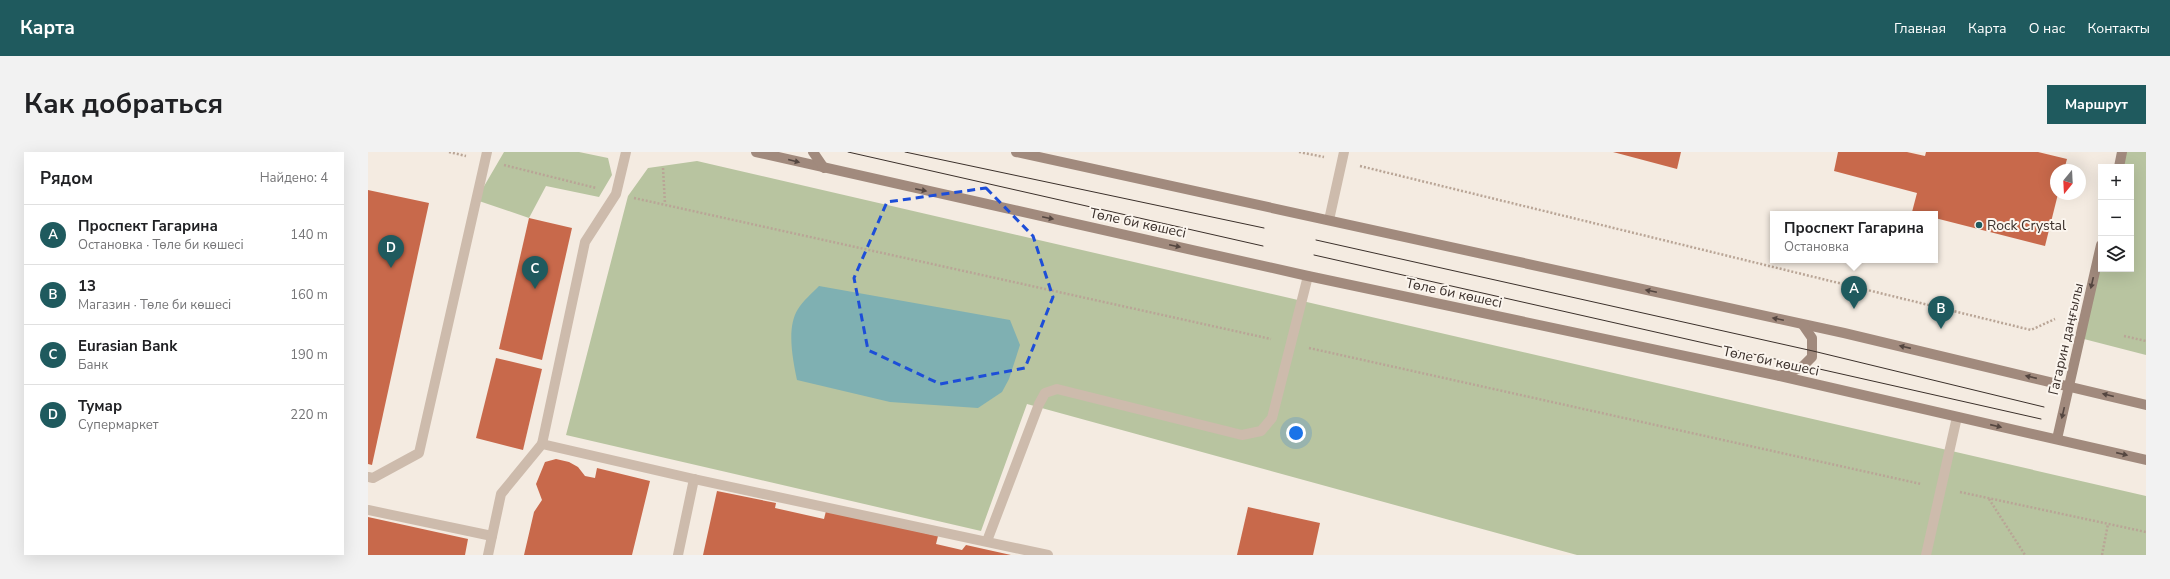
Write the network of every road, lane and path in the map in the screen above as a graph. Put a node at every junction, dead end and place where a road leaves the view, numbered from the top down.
1 (449, 152) edge
2 (626, 152) edge
3 (756, 152) edge
4 (812, 152) edge
5 (1016, 152) edge
6 (1299, 152) edge
7 (2122, 152) edge
8 (486, 156) edge
9 (1343, 157) edge
10 (2119, 164) edge
11 (663, 168) dead end
12 (824, 168) junction
13 (604, 190) dead end
14 (628, 196) dead end
15 (665, 204) junction
16 (1329, 220) junction
17 (2098, 258) edge
18 (1308, 276) junction
19 (2055, 319) dead end
20 (1803, 325) junction
21 (2124, 336) dead end
22 (2146, 341) edge
23 (1291, 344) junction
24 (1780, 376) junction
25 (2069, 386) junction
26 (2146, 405) edge
27 (1958, 417) junction
28 (2057, 439) junction
29 (542, 444) junction
30 (2146, 460) edge
31 (368, 477) edge
32 (694, 479) junction
33 (1942, 488) junction
34 (1989, 499) junction
35 (368, 510) edge
36 (2108, 524) junction
37 (2146, 532) edge
38 (492, 536) junction
39 (987, 541) junction
40 (488, 555) edge
41 (678, 555) edge
42 (1048, 555) edge
43 (1926, 555) edge
44 (2025, 555) edge
45 (2102, 555) edge

1 - 8 path
2 - 29 street
3 -> 12 main road, Төле би көшесі
4 - 12 main road
5 - 16 main road
6 - 9 path
7 - 10 main road
8 - 13 path
8 - 31 street
9 - 16 street
9 - 19 path
11 - 15 path
12 -> 18 main road, Төле би көшесі
14 - 15 path
15 - 23 path
20 -> 16 main road
17 -> 25 main road, Гагарин даңғылы
18 - 23 street
18 - 24 main road, Төле би көшесі
20 - 24 main road
25 -> 20 main road
21 - 22 path
23 - 33 path
23 - 39 street
24 - 27 main road, Төле би көшесі
26 -> 25 main road
25 -> 28 main road, Гагарин даңғылы
27 -> 28 main road, Төле би көшесі
27 - 33 street
28 -> 30 main road, Төле би көшесі
29 - 32 street
29 - 38 street
32 - 39 street
32 - 41 street
33 - 34 path
33 - 43 street
34 - 36 path
34 - 44 path
35 - 38 street
36 - 37 path
36 - 45 path
38 - 40 street
39 - 42 street

